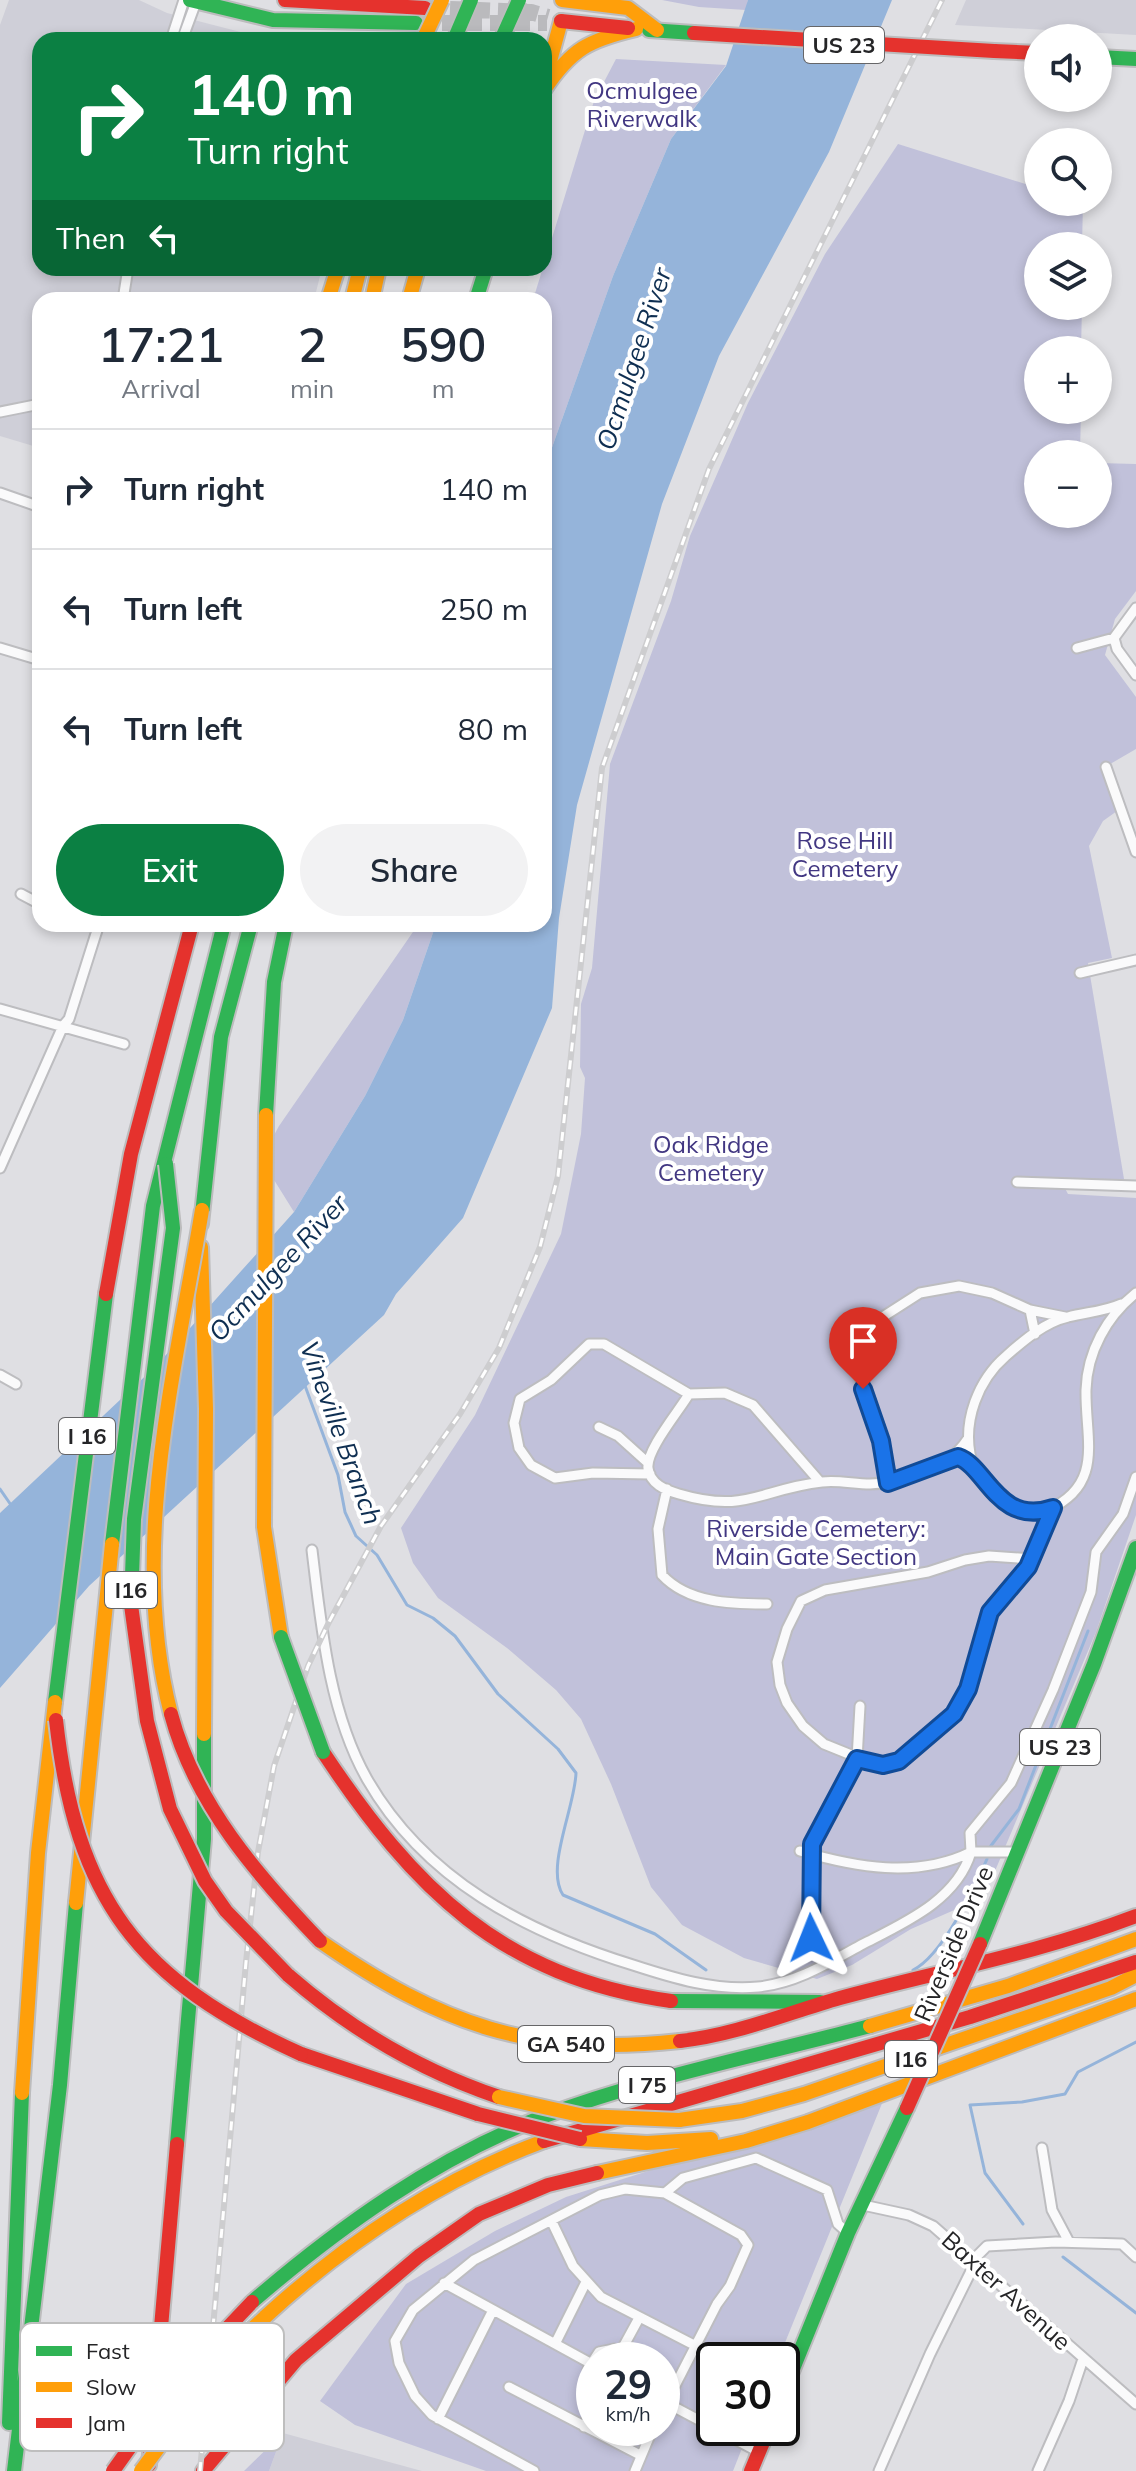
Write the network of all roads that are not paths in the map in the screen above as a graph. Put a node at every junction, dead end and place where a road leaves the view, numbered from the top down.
1 (285, 0) edge
2 (442, 0) edge
3 (471, 0) edge
4 (519, 0) edge
5 (562, 0) edge
6 (190, 1) edge
7 (341, 1) edge
8 (425, 8) tunnel mouth
9 (416, 23) tunnel mouth
10 (298, 24) junction
11 (346, 24) junction
12 (636, 29) junction
13 (657, 30) junction
14 (175, 32) edge
15 (184, 32) edge
16 (306, 32) edge
17 (349, 32) edge
18 (427, 32) edge
19 (457, 32) edge
20 (505, 32) edge
21 (551, 32) tunnel mouth
22 (1024, 52) edge
23 (1112, 58) edge
24 (1136, 59) edge
25 (552, 76) edge
26 (32, 406) edge
27 (0, 412) edge
28 (0, 493) edge
29 (32, 504) edge
30 (1136, 608) edge
31 (1114, 638) junction
32 (0, 648) edge
33 (1077, 648) dead end
34 (32, 658) edge
35 (1136, 675) edge
36 (1106, 767) dead end
37 (1136, 852) edge
38 (21, 894) dead end
39 (32, 900) edge
40 (97, 932) edge
41 (190, 932) edge
42 (222, 932) edge
43 (249, 932) edge
44 (284, 932) edge
45 (1136, 960) edge
46 (1080, 973) dead end
47 (0, 1009) edge
48 (63, 1026) junction
49 (124, 1044) dead end
50 (166, 1164) junction
51 (0, 1168) edge
52 (1017, 1182) dead end
53 (1136, 1186) edge
54 (202, 1210) junction
55 (1136, 1293) edge
56 (1121, 1304) junction
57 (1030, 1310) junction
58 (1092, 1314) junction
59 (1065, 1317) junction
60 (1102, 1331) junction
61 (1035, 1334) junction
62 (0, 1375) edge
63 (16, 1384) dead end
64 (689, 1394) junction
65 (599, 1427) dead end
66 (967, 1440) junction
67 (952, 1457) junction
68 (648, 1463) junction
69 (971, 1464) junction
70 (650, 1474) junction
71 (1136, 1477) edge
72 (820, 1482) junction
73 (888, 1483) junction
74 (667, 1489) junction
75 (1053, 1508) junction
76 (1136, 1548) edge
77 (312, 1550) dead end
78 (1032, 1559) junction
79 (767, 1604) dead end
80 (860, 1706) dead end
81 (56, 1720) junction
82 (857, 1759) junction
83 (800, 1851) dead end
84 (971, 1852) junction
85 (1017, 1852) junction
86 (812, 1855) junction
87 (1136, 1916) edge
88 (1136, 1939) edge
89 (840, 1957) junction
90 (1136, 1962) edge
91 (1136, 1975) edge
92 (1136, 1999) edge
93 (830, 2002) junction
94 (764, 2134) junction
95 (1042, 2148) dead end
96 (665, 2193) junction
97 (863, 2205) junction
98 (552, 2222) junction
99 (848, 2233) junction
100 (1069, 2242) junction
101 (1136, 2257) edge
102 (974, 2262) junction
103 (586, 2282) junction
104 (444, 2283) junction
105 (493, 2310) junction
106 (639, 2318) junction
107 (32, 2323) edge
108 (162, 2323) edge
109 (232, 2323) edge
110 (259, 2323) edge
111 (626, 2342) edge
112 (698, 2342) edge
113 (555, 2344) junction
114 (696, 2346) joint
115 (800, 2352) edge
116 (576, 2355) edge
117 (1083, 2359) junction
118 (680, 2375) edge
119 (284, 2376) edge
120 (509, 2387) dead end
121 (1136, 2404) edge
122 (680, 2413) edge
123 (438, 2419) junction
124 (20, 2421) edge
125 (576, 2423) edge
126 (622, 2446) edge
127 (644, 2446) edge
128 (762, 2446) edge
129 (127, 2451) edge
130 (151, 2451) edge
131 (156, 2451) edge
132 (218, 2451) edge
133 (759, 2452) junction
134 (640, 2455) junction
135 (633, 2470) edge
136 (7, 2471) edge
137 (14, 2471) edge
138 (113, 2471) edge
139 (141, 2471) edge
140 (149, 2471) edge
141 (203, 2471) edge
142 (534, 2471) edge
143 (751, 2471) edge
144 (879, 2471) edge
145 (1038, 2471) edge

1 - 7 main road
2 - 18 main road, bridge
3 - 19 main road, bridge
4 - 20 main road, bridge
5 - 13 main road
6 - 10 main road
6 - 14 street
6 - 15 street
7 - 8 main road
7 - 11 main road
9 - 11 main road
10 - 11 main road
10 - 16 main road
11 - 17 main road
12 - 13 main road, US 23
12 - 21 main road, US 23
12 - 25 main road
13 - 22 main road, US 23, bridge
23 - 24 main road
26 - 27 street
28 - 29 street
30 - 31 street
31 - 33 street
31 - 35 street
32 - 34 street
36 - 37 street
38 - 39 street
40 - 48 street
41 - 81 main road, I 16
42 - 50 main road, I16
43 - 54 main road
44 - 93 main road, bridge
45 - 46 street
47 - 48 street
48 - 49 street
48 - 51 street
50 - 91 main road, I16, bridge
50 - 107 main road
52 - 53 street
54 - 93 main road, GA 540, bridge
54 - 108 main road, bridge
55 - 56 street
56 - 58 street
56 - 60 street
57 - 59 street
57 - 61 street
57 - 73 street
58 - 59 street
58 - 60 street
59 - 61 street
60 - 75 street
61 - 66 street
62 - 63 street
64 - 68 street
64 - 70 street
64 - 72 street
65 - 68 street
66 - 67 street
66 - 69 street
67 - 69 street
67 - 73 street
68 - 70 street
69 - 75 street
70 - 74 street
71 - 84 street
72 - 73 street
72 - 74 street
74 - 79 street
75 - 78 street
76 - 85 main road, Riverside Drive / US 23
77 - 89 street
78 - 82 street
78 - 82 street
80 - 82 street
81 - 94 main road, bridge
81 - 136 main road, bridge
82 - 86 street
83 - 86 street
84 - 85 street
84 - 86 street
84 - 89 street
85 - 97 main road, Riverside Drive / US 23, bridge
86 - 89 street
87 - 93 main road, GA 540
88 - 109 main road, I 75, bridge
90 - 110 main road, I 75, bridge
92 - 94 main road
94 - 119 main road
95 - 100 street
96 - 98 street
96 - 99 street
96 - 112 street
97 - 99 main road, Riverside Drive / US 23
97 - 102 street, Baxter Avenue
98 - 103 street
98 - 104 street
99 - 115 main road, Riverside Drive / US 23
100 - 101 street
100 - 102 street
102 - 117 street, Baxter Avenue
102 - 144 street
103 - 106 street
103 - 113 street
104 - 105 street
104 - 123 street
105 - 113 street
105 - 123 street
106 - 111 street
106 - 114 street
113 - 116 street
114 - 118 street
117 - 121 street, Baxter Avenue
117 - 145 street
120 - 125 street
122 - 133 street
123 - 142 street
124 - 137 main road
126 - 134 street
127 - 134 street
128 - 133 main road
129 - 138 main road, I 75, bridge
130 - 140 main road, bridge
131 - 139 main road, I 75, bridge
132 - 141 main road
133 - 143 main road
134 - 135 street

